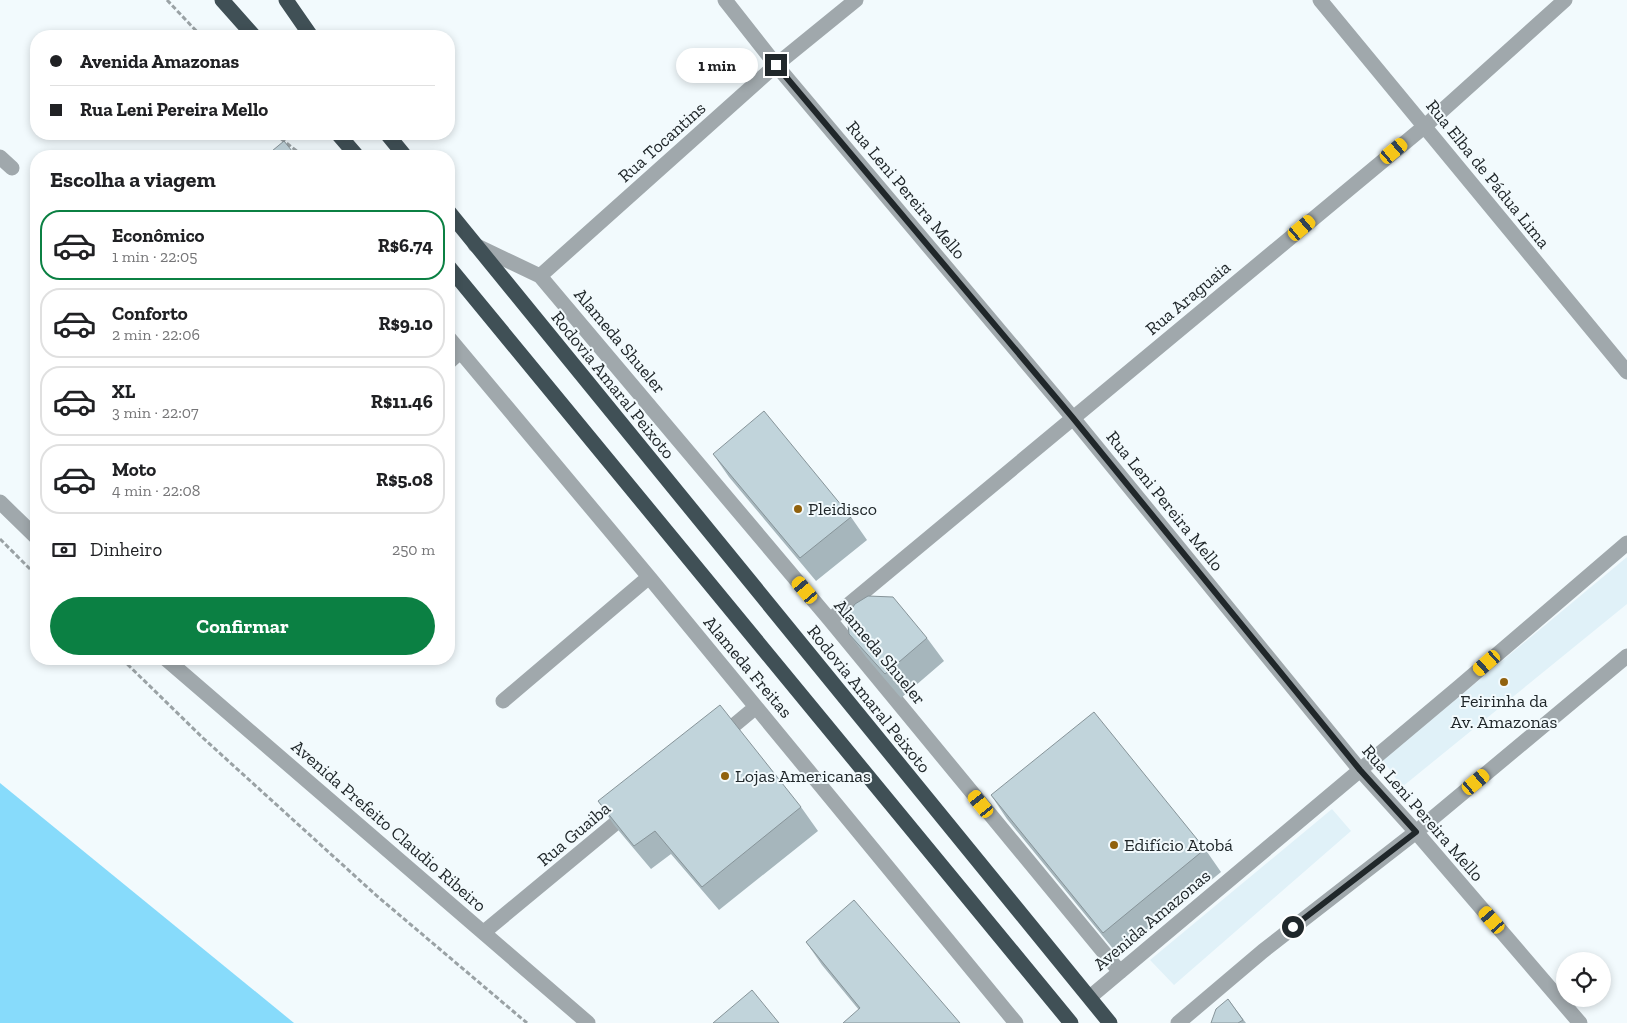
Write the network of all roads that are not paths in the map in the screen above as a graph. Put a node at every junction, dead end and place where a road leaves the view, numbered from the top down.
1 (222, 0) edge
2 (286, 0) edge
3 (725, 0) edge
4 (856, 0) edge
5 (1320, 0) edge
6 (1565, 0) edge
7 (249, 30) edge
8 (308, 30) edge
9 (776, 65) junction
10 (1425, 126) junction
11 (343, 140) edge
12 (392, 140) edge
13 (352, 150) edge
14 (400, 150) edge
15 (0, 157) edge
16 (12, 168) dead end
17 (455, 220) edge
18 (475, 245) junction
19 (455, 274) edge
20 (540, 276) junction
21 (455, 358) edge
22 (1627, 372) edge
23 (1073, 418) junction
24 (0, 502) edge
25 (30, 531) edge
26 (1627, 543) edge
27 (649, 577) junction
28 (830, 620) junction
29 (1627, 656) edge
30 (173, 665) edge
31 (503, 701) dead end
32 (756, 707) junction
33 (711, 744) edge
34 (1360, 770) junction
35 (643, 801) edge
36 (1416, 832) junction
37 (484, 932) junction
38 (1120, 972) junction
39 (1090, 997) junction
40 (588, 1023) edge
41 (1016, 1023) edge
42 (1072, 1023) edge
43 (1110, 1023) edge
44 (1178, 1023) edge
45 (1580, 1023) edge

1 - 7 highway
2 - 8 highway
3 - 9 street, Rua Leni Pereira Mello
4 - 9 street, Rua Tocantins
5 - 10 street, Rua Elba de Pádua Lima
6 - 10 street, Rua Araguaia
9 - 20 street, Rua Tocantins
9 - 23 street, Rua Leni Pereira Mello
10 - 22 street, Rua Elba de Pádua Lima
10 - 23 street, Rua Araguaia
11 - 13 highway
12 - 14 highway
15 - 16 street
17 - 18 highway, Rodovia Amaral Peixoto
18 - 20 street, Alameda Shueler
18 - 39 highway, Rodovia Amaral Peixoto
19 - 42 highway
20 - 28 street, Alameda Shueler
21 - 27 street, Alameda Freitas
23 - 28 street, Rua Araguaia
23 - 34 street, Rua Leni Pereira Mello
24 - 25 street
26 - 34 street, Avenida Amazonas
27 - 31 street
27 - 32 street, Alameda Freitas
28 - 38 street, Alameda Shueler
29 - 36 street
30 - 37 street, Avenida Prefeito Claudio Ribeiro
32 - 33 street
32 - 41 street, Alameda Freitas
34 - 36 street, Rua Leni Pereira Mello
34 - 38 street, Avenida Amazonas
35 - 37 street, Rua Guaiba
36 - 44 street
36 - 45 street, Rua Leni Pereira Mello
37 - 40 street, Avenida Prefeito Claudio Ribeiro
38 - 39 street, Avenida Amazonas
39 - 43 highway, Rodovia Amaral Peixoto

